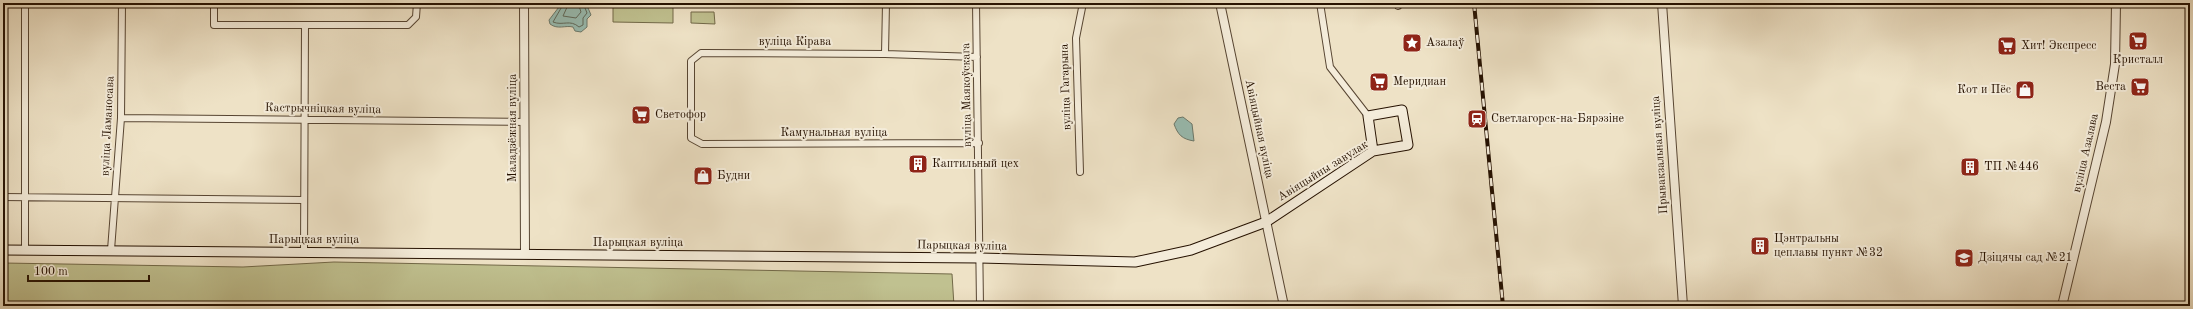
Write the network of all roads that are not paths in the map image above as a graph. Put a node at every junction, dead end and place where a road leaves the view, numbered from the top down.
1 (25, 3) edge
2 (122, 3) edge
3 (214, 3) edge
4 (417, 3) edge
5 (524, 3) edge
6 (886, 3) edge
7 (976, 3) edge
8 (1083, 3) edge
9 (1220, 3) edge
10 (1320, 3) edge
11 (1662, 3) edge
12 (2116, 3) edge
13 (305, 25) junction
14 (885, 54) junction
15 (977, 57) junction
16 (1368, 116) junction
17 (121, 118) junction
18 (305, 119) junction
19 (525, 122) junction
20 (691, 138) joint
21 (979, 144) junction
22 (1373, 151) junction
23 (1080, 172) dead end
24 (3, 197) edge
25 (25, 198) junction
26 (115, 198) junction
27 (304, 200) junction
28 (1266, 222) junction
29 (3, 250) edge
30 (25, 250) junction
31 (111, 250) junction
32 (304, 252) junction
33 (525, 254) junction
34 (980, 258) junction
35 (980, 306) edge
36 (1284, 306) edge
37 (1683, 306) edge
38 (2062, 306) edge

1 - 25 street
2 - 17 street, вуліца Ламаносава
3 - 13 street
4 - 13 street
5 - 19 street, Маладзёжная вуліца
6 - 14 street
7 - 15 street, вуліца Маякоўскага
8 - 23 street, вуліца Гагарына
9 - 28 street, Авіяцыйная вуліца
10 - 16 street
11 - 37 street, Прывакзальная вуліца
12 - 38 street, вуліца Азалава
13 - 18 street
14 - 15 street, вуліца Кірава
14 - 20 street, вуліца Кірава
15 - 21 street, вуліца Маякоўскага
16 - 22 main road
16 - 22 main road, Авіяцыйны завулак
17 - 18 street, Кастрычніцкая вуліца
17 - 26 street, вуліца Ламаносава
18 - 19 street, Кастрычніцкая вуліца
18 - 27 street
19 - 33 street, Маладзёжная вуліца
20 - 21 street, Камунальная вуліца
21 - 34 street, вуліца Маякоўскага
22 - 28 main road, Авіяцыйны завулак
24 - 25 street
25 - 26 street
25 - 30 street
26 - 27 street
26 - 31 street, вуліца Ламаносава
27 - 32 street
28 - 34 main road, Парыцкая вуліца
28 - 36 street, Авіяцыйная вуліца
29 - 30 main road, Парыцкая вуліца
30 - 31 main road, Парыцкая вуліца
31 - 32 main road, Парыцкая вуліца
32 - 33 main road, Парыцкая вуліца
33 - 34 main road, Парыцкая вуліца
34 - 35 street, вуліца Маякоўскага

